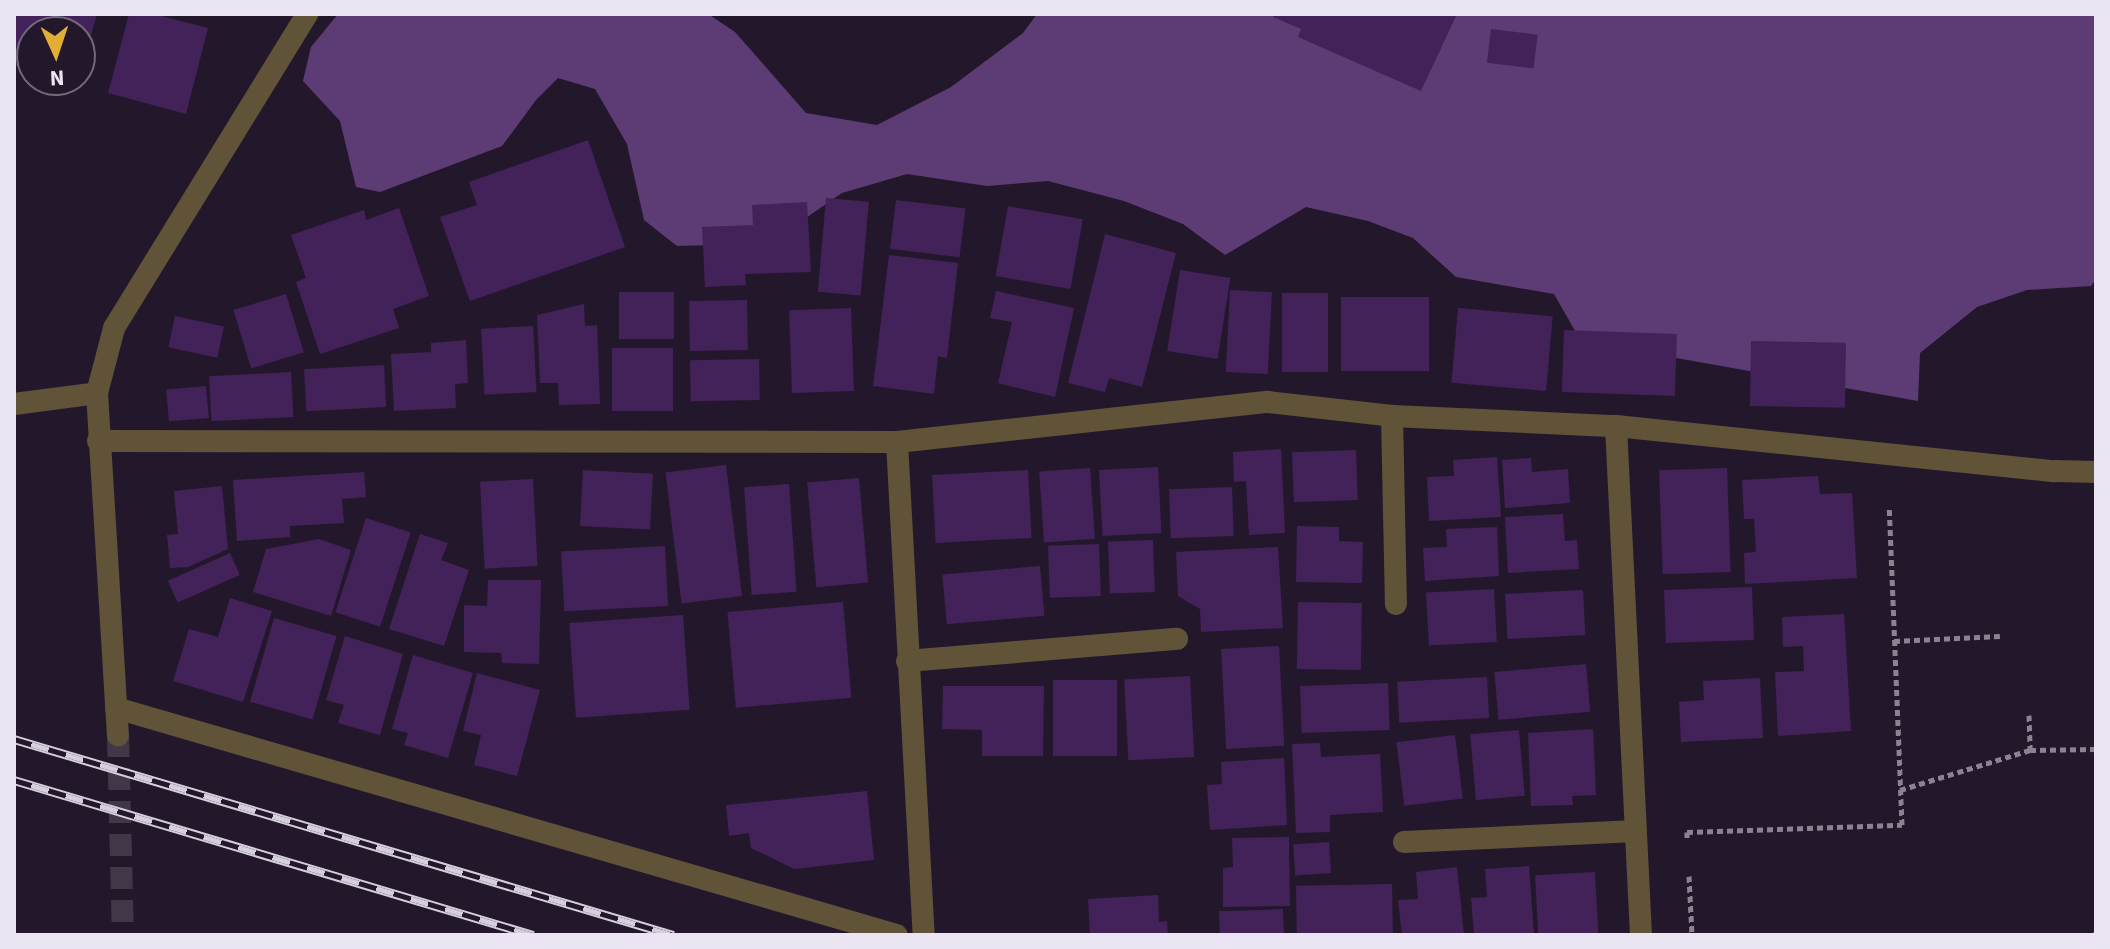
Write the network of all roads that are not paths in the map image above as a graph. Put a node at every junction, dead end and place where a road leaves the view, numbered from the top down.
1 (307, 14) edge
2 (97, 393) junction
3 (14, 404) edge
4 (1392, 416) junction
5 (1616, 426) junction
6 (98, 441) junction
7 (897, 442) junction
8 (2096, 472) edge
9 (1396, 604) dead end
10 (1177, 639) dead end
11 (907, 661) junction
12 (116, 708) junction
13 (118, 735) tunnel mouth
14 (1636, 831) junction
15 (1404, 842) dead end
16 (897, 935) edge
17 (924, 935) edge
18 (1641, 935) edge

1 - 2 street
2 - 3 street
2 - 6 street
4 - 5 street
4 - 7 street
4 - 9 street
5 - 8 street
5 - 14 street
6 - 7 street
6 - 12 street
7 - 11 street
10 - 11 street
11 - 17 street
12 - 13 street
12 - 16 street
14 - 15 street
14 - 18 street

